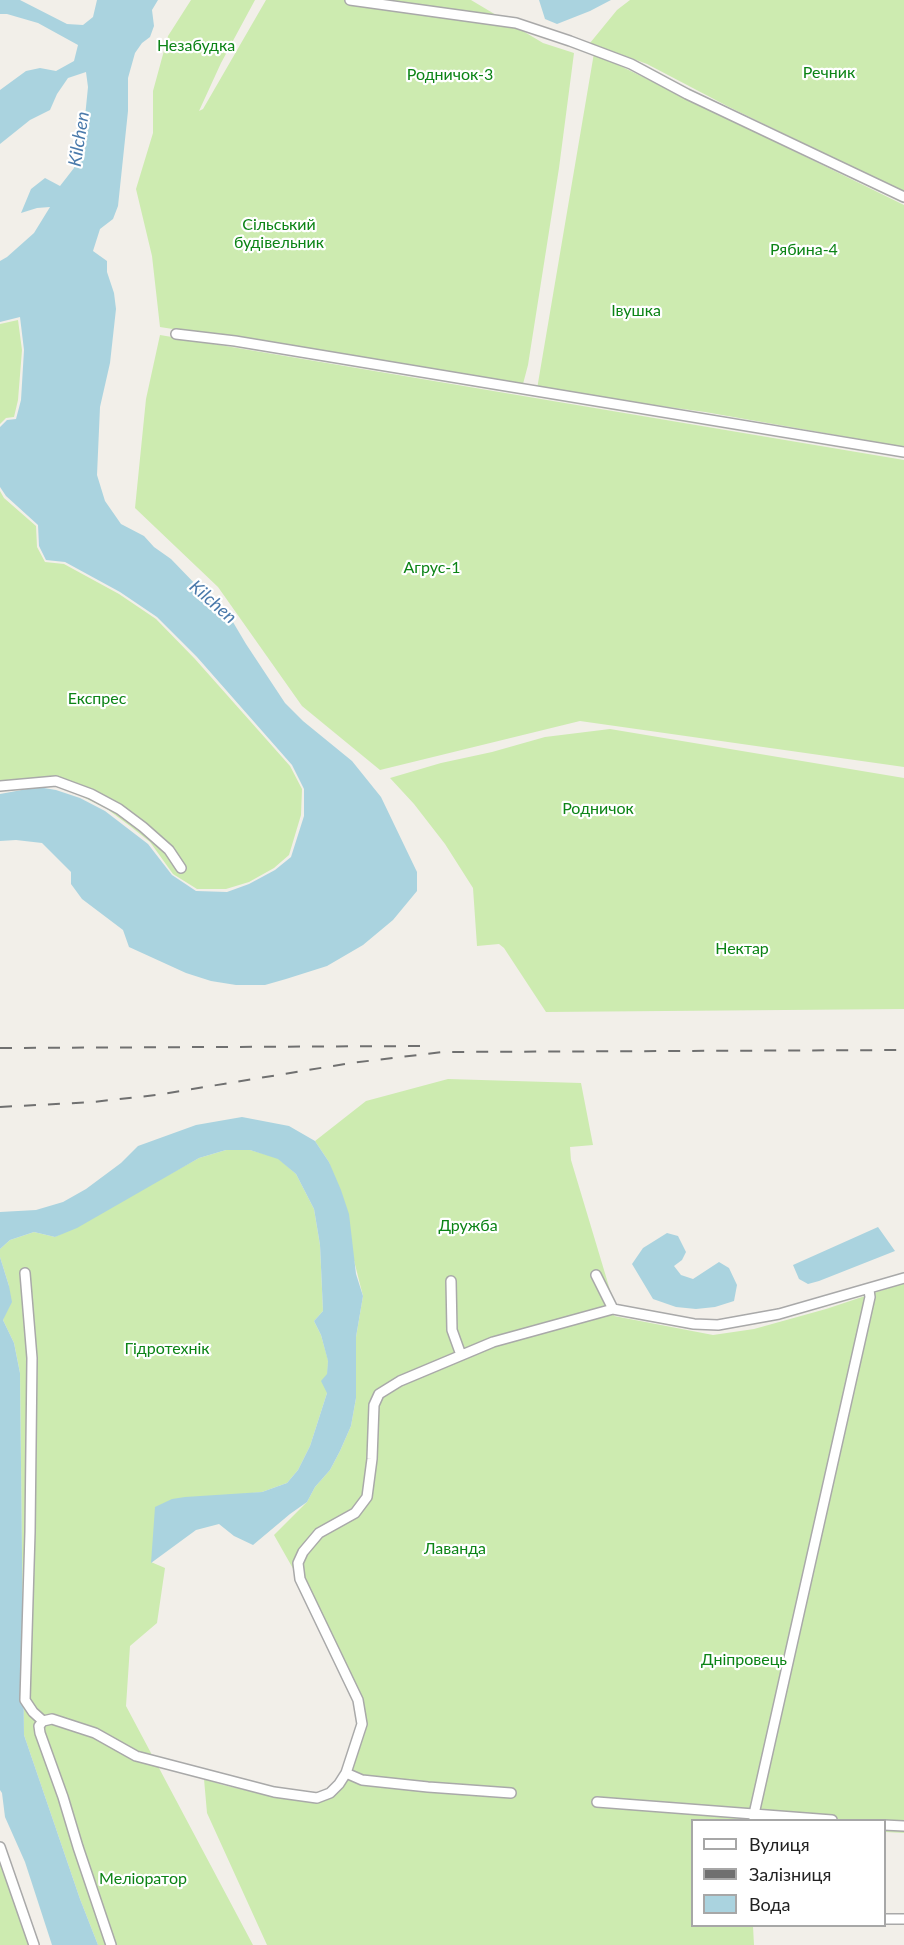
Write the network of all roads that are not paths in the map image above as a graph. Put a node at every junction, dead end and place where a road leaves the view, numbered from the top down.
1 (350, 0) edge
2 (904, 197) edge
3 (176, 334) dead end
4 (904, 452) edge
5 (0, 786) edge
6 (181, 868) dead end
7 (24, 1273) dead end
8 (596, 1275) dead end
9 (904, 1278) edge
10 (451, 1281) dead end
11 (869, 1290) junction
12 (613, 1309) junction
13 (461, 1355) junction
14 (43, 1721) junction
15 (346, 1773) junction
16 (511, 1793) dead end
17 (597, 1802) dead end
18 (754, 1817) edge
19 (793, 1819) edge
20 (886, 1825) edge
21 (904, 1826) edge
22 (0, 1847) edge
23 (886, 1919) edge
24 (904, 1919) edge
25 (34, 1945) edge
26 (111, 1945) edge

1 - 2 street
3 - 4 street
5 - 6 street
7 - 14 street
8 - 12 street
9 - 11 street
10 - 13 street
11 - 12 street
11 - 18 street
12 - 13 street
13 - 15 street
14 - 15 street
14 - 26 street
15 - 16 street
17 - 18 street
18 - 19 street
20 - 21 street
22 - 25 street
23 - 24 street

